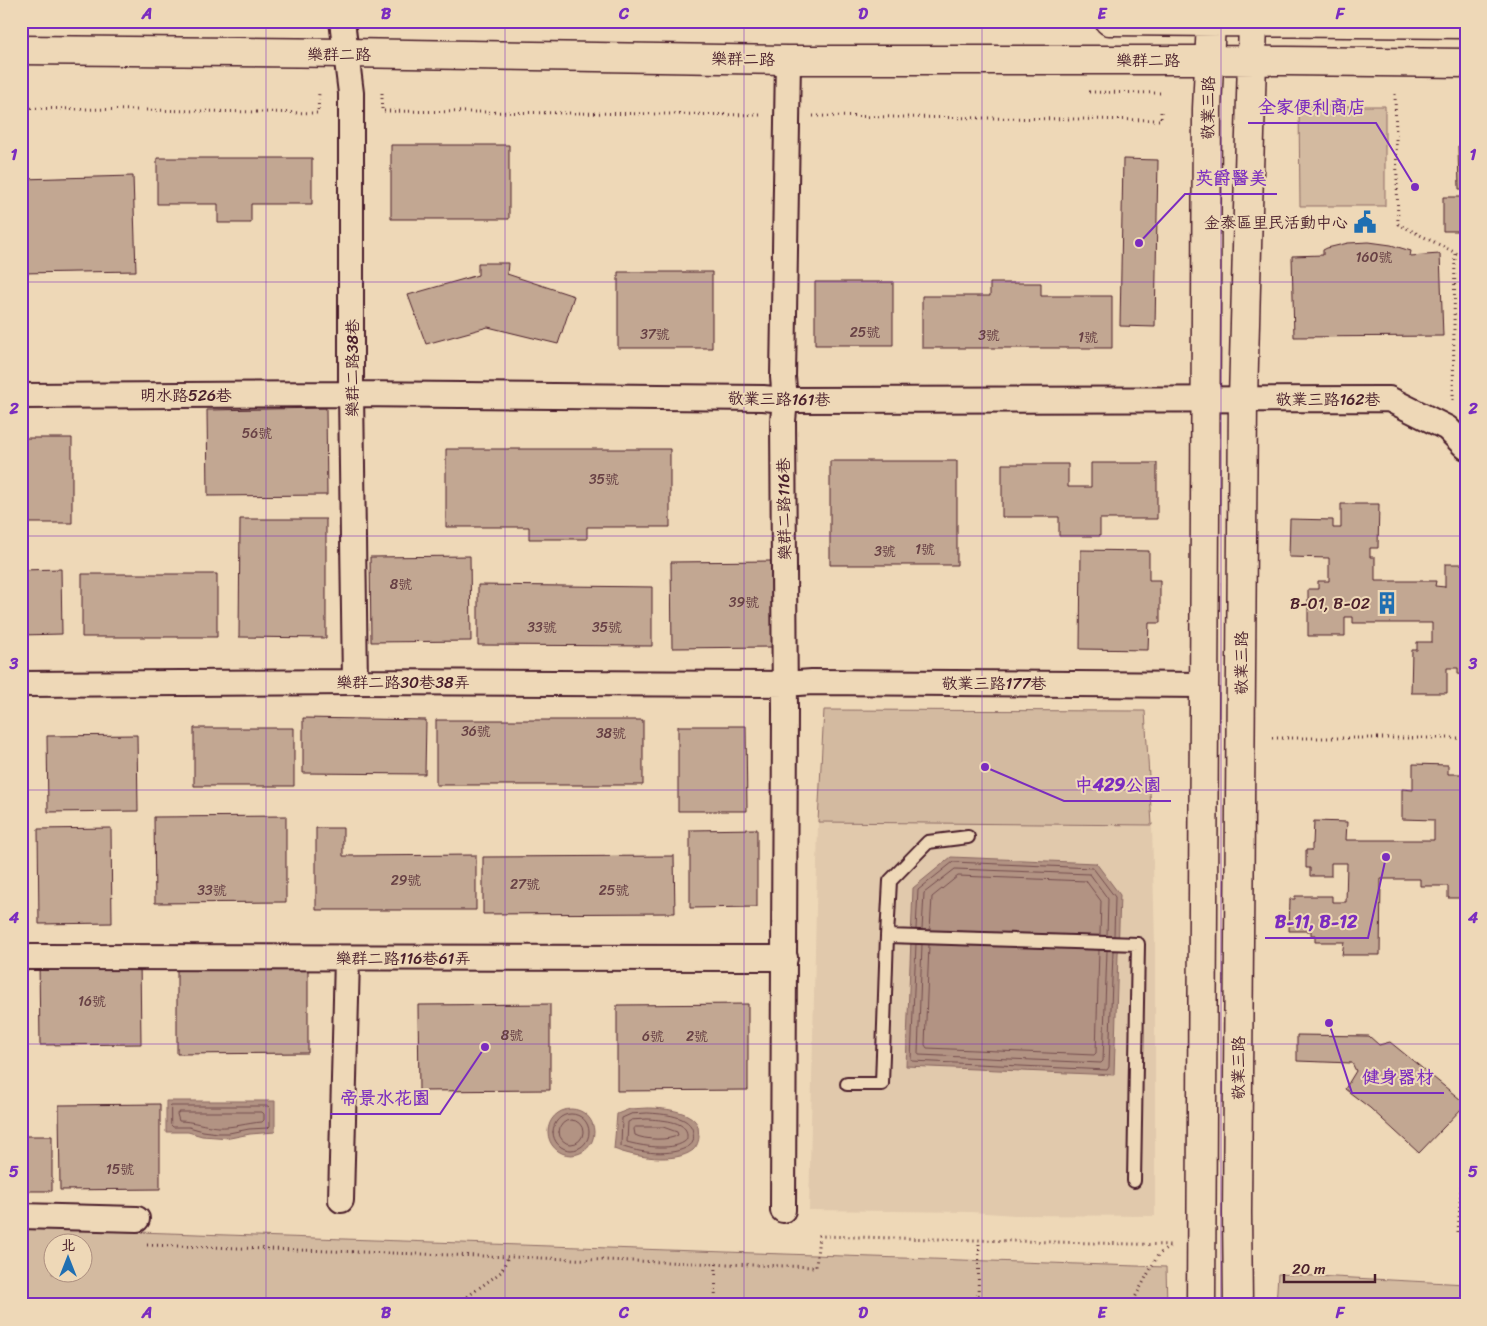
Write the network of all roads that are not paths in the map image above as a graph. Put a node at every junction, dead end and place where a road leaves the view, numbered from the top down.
1 (342, 21) edge
2 (1109, 21) edge
3 (1211, 22) edge
4 (1253, 22) edge
5 (1466, 24) edge
6 (21, 50) edge
7 (347, 53) junction
8 (788, 60) junction
9 (1209, 60) junction
10 (1251, 61) junction
11 (1466, 63) edge
12 (351, 394) junction
13 (21, 396) edge
14 (1206, 399) junction
15 (1244, 399) junction
16 (784, 400) junction
17 (1466, 447) edge
18 (355, 682) junction
19 (21, 684) edge
20 (784, 684) junction
21 (1204, 685) junction
22 (968, 837) dead end
23 (887, 936) junction
24 (21, 957) edge
25 (347, 958) junction
26 (784, 958) junction
27 (847, 1084) dead end
28 (1134, 1182) dead end
29 (341, 1200) dead end
30 (783, 1210) dead end
31 (21, 1216) edge
32 (136, 1219) dead end
33 (1201, 1305) edge
34 (1238, 1305) edge

1 - 7 street, 樂群二路38巷
2 - 3 street
3 - 4 street
3 - 9 street, 敬業三路
4 - 5 street
4 - 10 street, 敬業三路
6 - 7 street, 樂群二路
7 - 8 street, 樂群二路
7 - 12 street, 樂群二路38巷
8 - 9 street, 樂群二路
8 - 16 street, 樂群二路116巷
9 - 10 street, 樂群二路
9 - 14 street, 敬業三路
10 - 11 street, 樂群二路
10 - 15 street, 敬業三路
12 - 13 street, 明水路526巷
12 - 16 street, 敬業三路161巷
12 - 18 street, 樂群二路38巷
14 - 15 street, 敬業三路162巷
14 - 16 street, 敬業三路161巷
14 - 21 street, 敬業三路
15 - 17 street, 敬業三路162巷
15 - 34 street, 敬業三路
16 - 20 street, 樂群二路116巷
18 - 19 street, 樂群二路30巷38弄
18 - 20 street, 樂群二路30巷38弄
20 - 21 street, 敬業三路177巷
20 - 26 street, 樂群二路116巷
21 - 33 street, 敬業三路
22 - 23 lane
23 - 27 lane
23 - 28 lane
24 - 25 street, 樂群二路116巷61弄
25 - 26 street, 樂群二路116巷61弄
25 - 29 street
26 - 30 street, 樂群二路116巷
31 - 32 street

